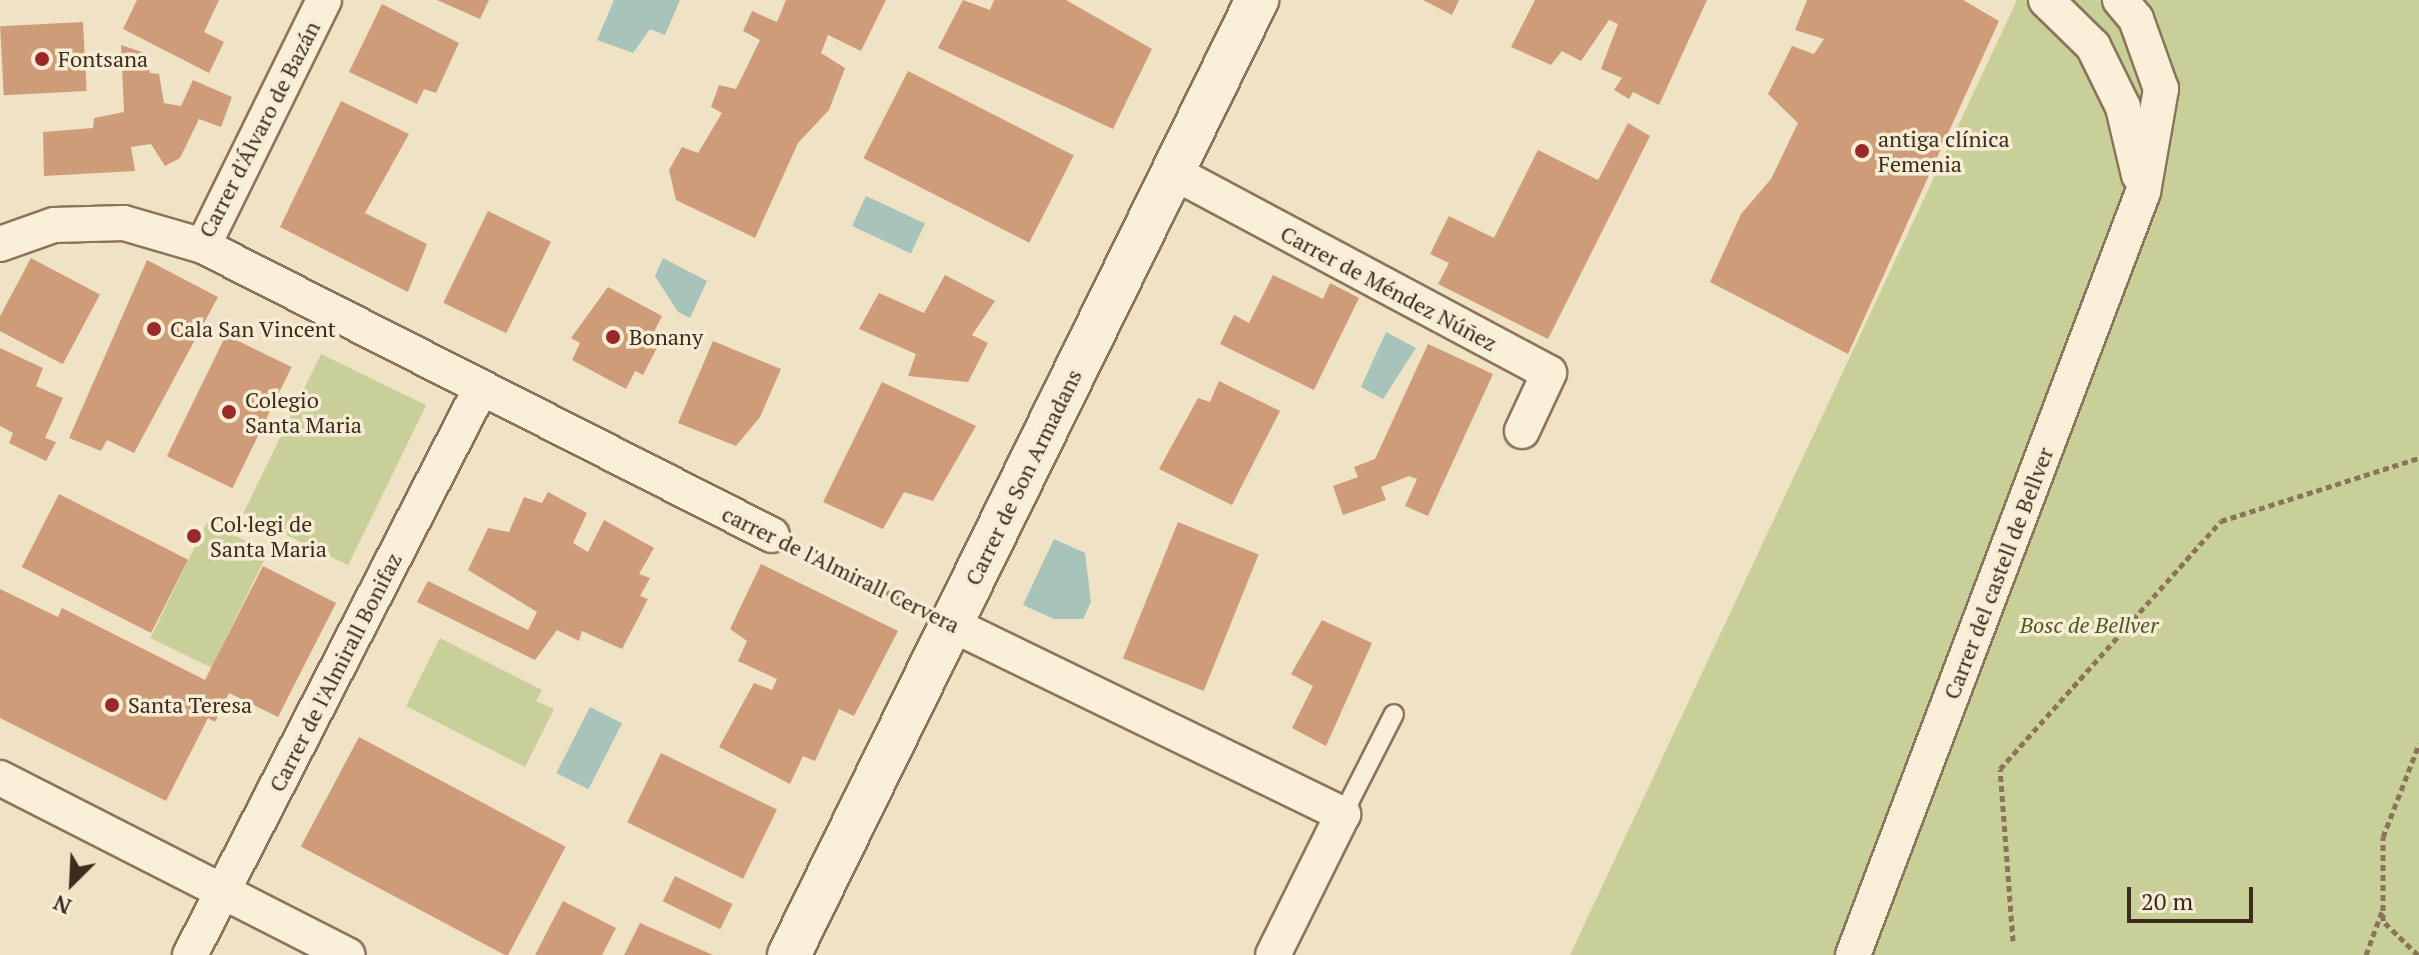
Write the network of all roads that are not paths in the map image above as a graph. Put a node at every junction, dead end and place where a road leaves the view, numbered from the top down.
1 (324, 0) edge
2 (1257, 0) edge
3 (2046, 0) edge
4 (2120, 0) edge
5 (1173, 172) junction
6 (2143, 192) junction
7 (0, 244) edge
8 (203, 246) junction
9 (480, 390) junction
10 (1522, 431) dead end
11 (772, 535) road end
12 (951, 624) junction
13 (1394, 714) dead end
14 (0, 778) edge
15 (1343, 814) junction
16 (222, 891) junction
17 (190, 955) edge
18 (347, 955) edge
19 (789, 955) edge
20 (1273, 955) edge
21 (1853, 955) edge

1 - 8 street, Carrer d'Álvaro de Bazán
2 - 5 street, Carrer de Son Armadans
3 - 6 street
4 - 6 street, Carrer del castell de Bellver
5 - 10 street, Carrer de Méndez Núñez
5 - 12 street, Carrer de Son Armadans
6 - 21 street, Carrer del castell de Bellver
7 - 8 street, Carrer d'Álvaro de Bazán
8 - 9 street, carrer de l'Almirall Cervera
9 - 11 street, carrer de l'Almirall Cervera
9 - 16 street, Carrer de l'Almirall Bonifaz
12 - 15 street, carrer de l'Almirall Cervera
12 - 19 street, Carrer de Son Armadans
13 - 15 lane
14 - 16 street
15 - 20 street
16 - 17 street, Carrer de l'Almirall Bonifaz
16 - 18 street

